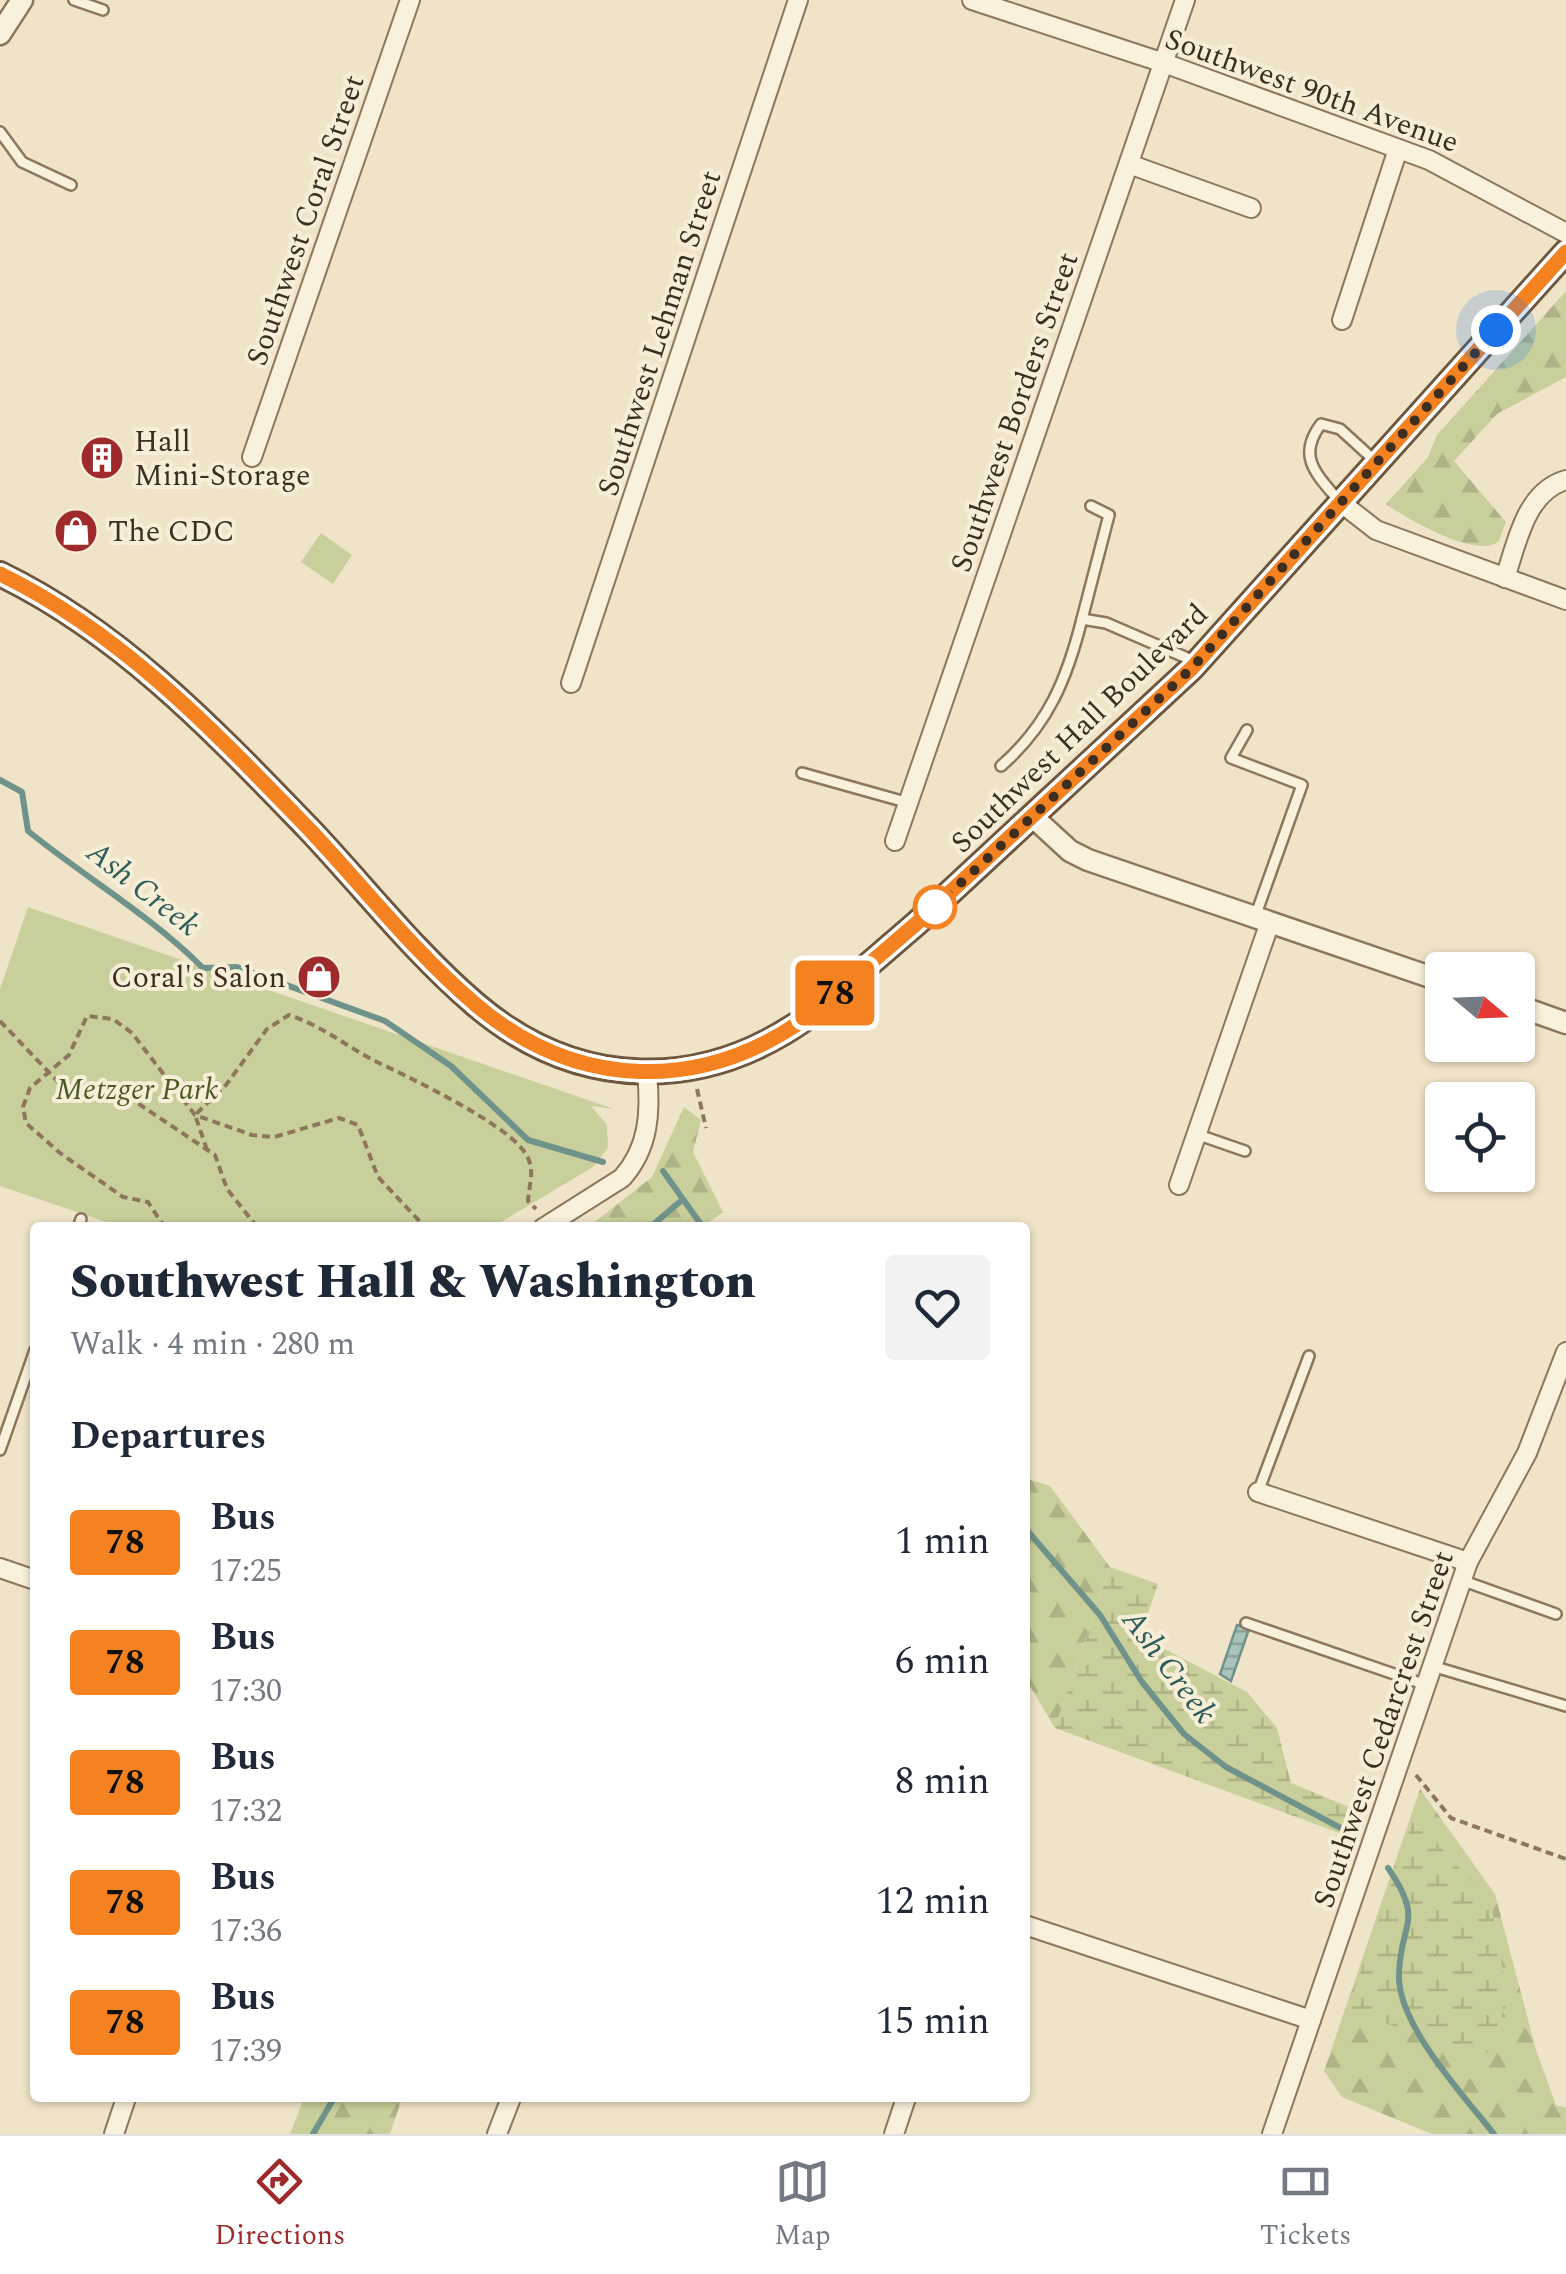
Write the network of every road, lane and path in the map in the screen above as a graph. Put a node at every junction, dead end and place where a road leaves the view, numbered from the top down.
1 (22, 0) edge
2 (74, 0) edge
3 (410, 0) edge
4 (798, 0) edge
5 (972, 0) edge
6 (1185, 0) edge
7 (102, 10) dead end
8 (0, 34) edge
9 (1164, 63) junction
10 (0, 132) edge
11 (1398, 149) junction
12 (1129, 164) junction
13 (71, 185) dead end
14 (1251, 208) dead end
15 (1566, 233) edge
16 (1566, 252) edge
17 (1342, 320) dead end
18 (252, 458) dead end
19 (1376, 462) junction
20 (1566, 480) edge
21 (1340, 502) junction
22 (1091, 506) dead end
23 (0, 574) edge
24 (1504, 578) junction
25 (1566, 600) edge
26 (1082, 620) junction
27 (1197, 662) junction
28 (571, 683) dead end
29 (1246, 730) dead end
30 (1001, 766) dead end
31 (802, 774) dead end
32 (908, 803) junction
33 (1033, 816) junction
34 (895, 841) dead end
35 (1263, 919) junction
36 (1425, 974) edge
37 (1535, 1012) edge
38 (0, 1021) edge
39 (1566, 1023) edge
40 (692, 1070) junction
41 (48, 1072) junction
42 (647, 1073) junction
43 (194, 1115) junction
44 (706, 1128) dead end
45 (1196, 1134) junction
46 (207, 1150) junction
47 (1244, 1151) dead end
48 (1178, 1186) dead end
49 (536, 1209) dead end
50 (161, 1222) edge
51 (253, 1222) edge
52 (420, 1222) edge
53 (552, 1222) edge
54 (1566, 1352) edge
55 (1309, 1356) dead end
56 (30, 1364) edge
57 (0, 1450) edge
58 (1258, 1492) joint
59 (1468, 1562) junction
60 (0, 1568) edge
61 (30, 1578) edge
62 (1462, 1580) junction
63 (1556, 1614) dead end
64 (1246, 1623) dead end
65 (1432, 1666) junction
66 (1426, 1686) junction
67 (1566, 1706) edge
68 (1397, 1769) junction
69 (1566, 1860) edge
70 (1030, 1926) edge
71 (1311, 2020) junction
72 (125, 2102) edge
73 (510, 2102) edge
74 (905, 2102) edge
75 (114, 2134) edge
76 (497, 2134) edge
77 (894, 2134) edge
78 (1272, 2134) edge

1 - 8 street
2 - 7 lane
3 - 18 street, Southwest Coral Street
4 - 28 street, Southwest Lehman Street
5 - 9 street, Southwest 90th Avenue
6 - 9 street, Southwest Borders Street
9 - 11 street, Southwest 90th Avenue
9 - 12 street, Southwest Borders Street
10 - 13 lane
11 - 15 street, Southwest 90th Avenue
11 - 17 street
12 - 14 street
12 - 32 street, Southwest Borders Street
16 - 19 main road, Southwest Hall Boulevard
19 - 21 main road, Southwest Hall Boulevard
19 - 21 lane
20 - 24 street
21 - 24 street
21 - 27 main road, Southwest Hall Boulevard
22 - 26 lane
23 - 42 main road, Southwest Hall Boulevard
24 - 25 street
26 - 27 lane
26 - 30 lane
27 - 33 main road, Southwest Hall Boulevard
29 - 35 lane
31 - 32 lane
32 - 34 street, Southwest Borders Street
33 - 35 street
33 - 40 main road, Southwest Hall Boulevard
35 - 36 street
35 - 45 street
37 - 39 street
38 - 41 path
40 - 42 main road, Southwest Hall Boulevard
40 - 44 path
41 - 43 path
41 - 46 path
41 - 50 path
42 - 53 street
43 - 46 path
43 - 49 path
43 - 52 path
45 - 47 lane
45 - 48 street
46 - 51 path
54 - 59 street, Southwest Cedarcrest Street
55 - 58 lane
56 - 57 lane
58 - 59 street
59 - 62 street, Southwest Cedarcrest Street
60 - 61 street
62 - 63 lane
62 - 65 street, Southwest Cedarcrest Street
64 - 66 lane
65 - 66 street, Southwest Cedarcrest Street
65 - 67 lane
66 - 68 street, Southwest Cedarcrest Street
68 - 69 path
68 - 71 street, Southwest Cedarcrest Street
70 - 71 street
71 - 78 street, Southwest Cedarcrest Street
72 - 75 street
73 - 76 street
74 - 77 street

